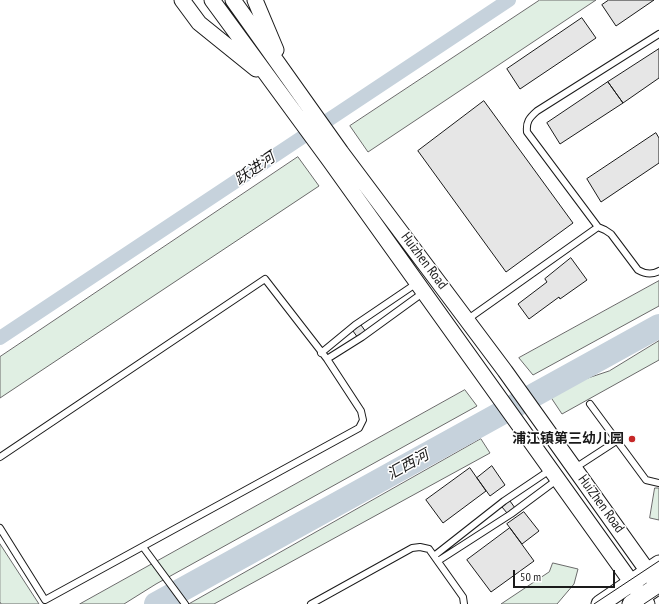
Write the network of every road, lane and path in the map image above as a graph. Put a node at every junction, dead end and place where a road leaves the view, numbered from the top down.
1 (182, 0) edge
2 (212, 0) edge
3 (233, 0) edge
4 (256, 0) edge
5 (659, 34) edge
6 (285, 73) junction
7 (272, 82) junction
8 (336, 156) junction
9 (598, 227) junction
10 (659, 271) edge
11 (420, 288) junction
12 (468, 319) junction
13 (322, 353) junction
14 (326, 359) junction
15 (506, 371) joint
16 (590, 404) dead end
17 (618, 440) junction
18 (0, 457) edge
19 (575, 468) junction
20 (554, 474) junction
21 (659, 483) edge
22 (0, 528) edge
23 (143, 546) junction
24 (436, 559) junction
25 (654, 568) edge
26 (632, 583) junction
27 (659, 586) edge
28 (640, 602) edge
29 (184, 604) edge
30 (311, 604) edge
31 (464, 604) edge
32 (600, 604) edge

1 - 7 street
2 - 7 street
3 - 6 street
4 - 6 street
5 - 9 lane
6 - 8 street
7 - 8 street
8 - 11 street, Huizhen Road
8 - 12 street, Huizhen Road
9 - 10 lane
9 - 12 lane
11 - 13 lane
11 - 14 lane
11 - 20 street, Huizhen Road
12 - 15 street, Huizhen Road
13 - 14 lane
13 - 18 lane
14 - 23 lane
15 - 19 street, HuiZhen Road
16 - 17 lane
17 - 19 lane
17 - 21 lane
19 - 25 street, HuiZhen Road
20 - 24 lane
20 - 24 lane
20 - 26 street, Huizhen Road
22 - 23 lane
23 - 29 lane
24 - 30 lane
24 - 31 lane
25 - 26 main road
25 - 27 street, HuiZhen Road
26 - 28 street, Huizhen Road
26 - 32 main road
27 - 28 main road

